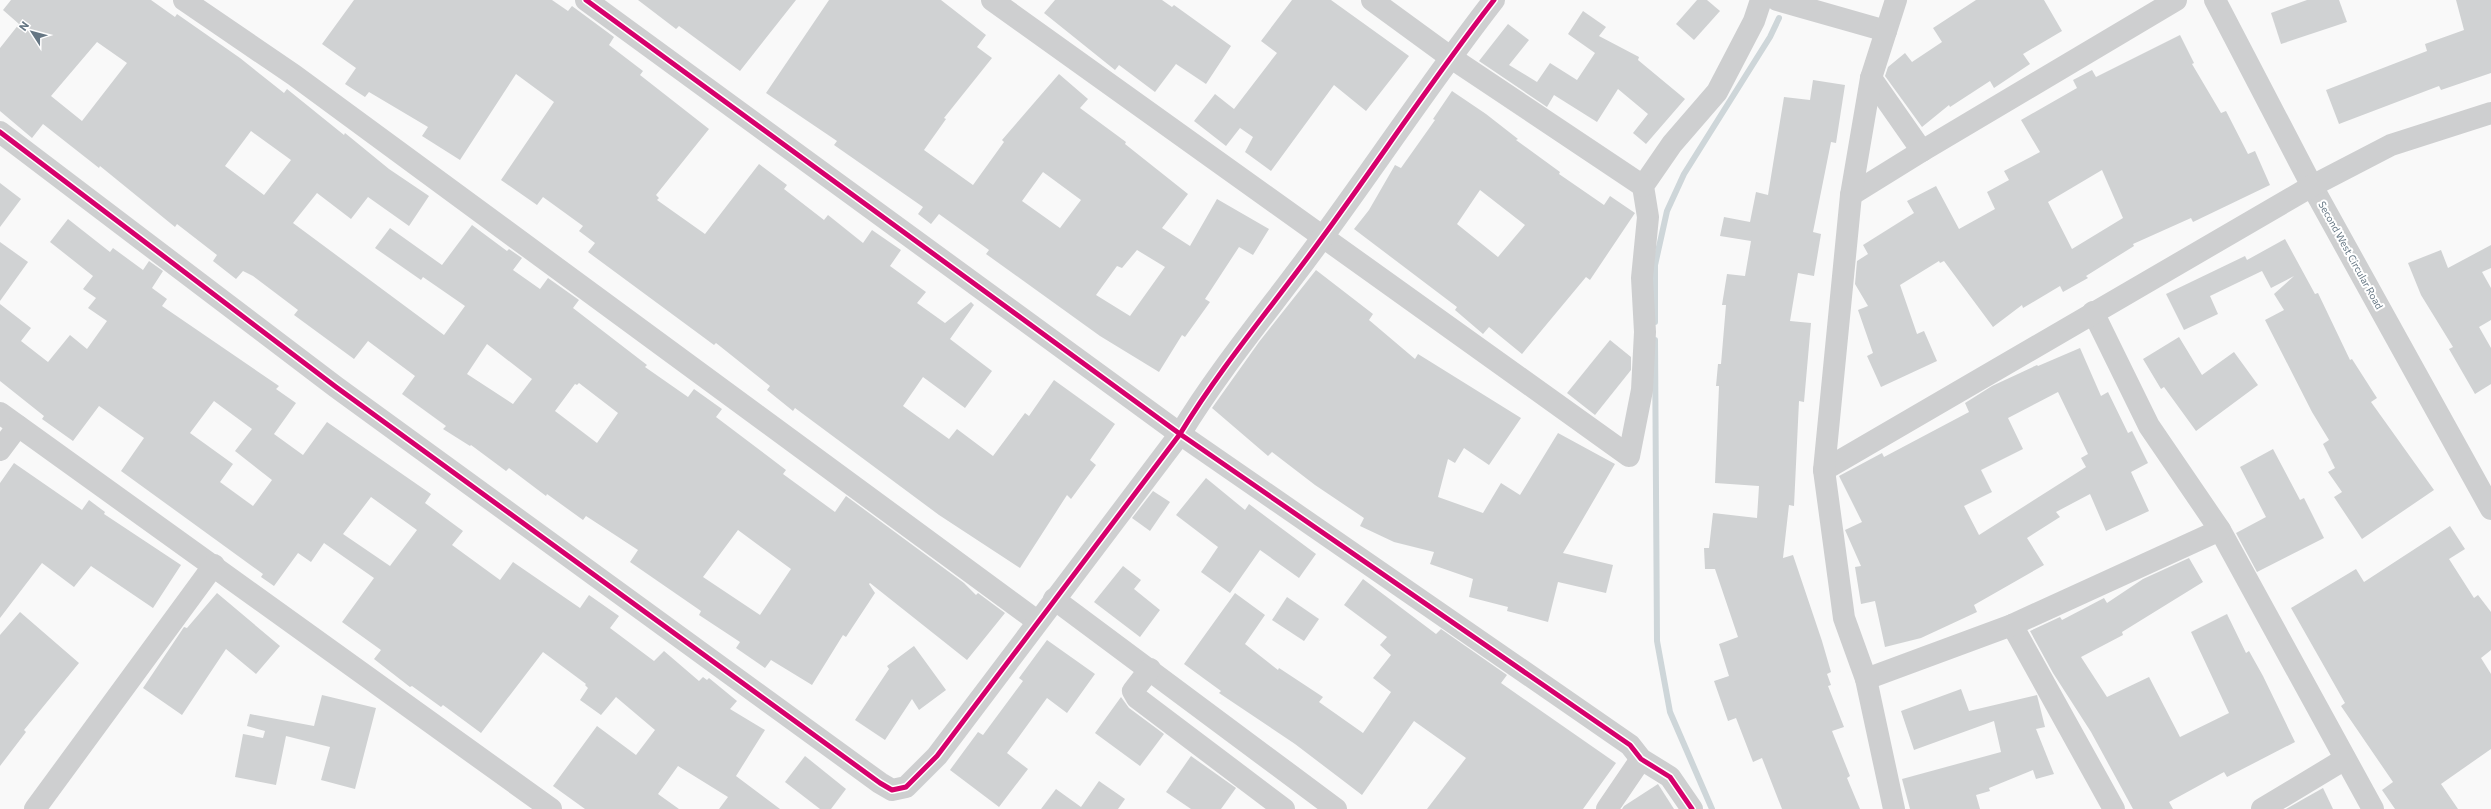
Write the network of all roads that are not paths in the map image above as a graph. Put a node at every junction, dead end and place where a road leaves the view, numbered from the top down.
1 (184, 0) edge
2 (586, 0) edge
3 (992, 0) edge
4 (1372, 0) edge
5 (1494, 0) edge
6 (1761, 0) edge
7 (1777, 0) edge
8 (1896, 0) edge
9 (2176, 0) edge
10 (2215, 0) edge
11 (1886, 31) junction
12 (1450, 57) junction
13 (1871, 78) junction
14 (2491, 113) edge
15 (0, 132) edge
16 (1922, 150) junction
17 (1643, 186) junction
18 (2312, 186) junction
19 (1851, 195) junction
20 (1322, 238) junction
21 (2093, 312) junction
22 (0, 413) edge
23 (18, 426) junction
24 (1180, 434) junction
25 (0, 450) edge
26 (1824, 470) junction
27 (2491, 509) edge
28 (2220, 530) junction
29 (214, 565) junction
30 (1054, 599) junction
31 (1037, 621) junction
32 (2012, 625) junction
33 (1150, 669) junction
34 (1866, 679) junction
35 (1641, 759) junction
36 (2345, 759) junction
37 (35, 809) edge
38 (551, 809) edge
39 (1284, 809) edge
40 (1336, 809) edge
41 (1607, 809) edge
42 (1692, 809) edge
43 (1894, 809) edge
44 (2114, 809) edge
45 (2262, 809) edge
46 (2373, 809) edge

1 - 31 street
2 - 24 street
3 - 20 street
4 - 12 street
5 - 12 street
6 - 17 street
7 - 11 street
8 - 11 street
9 - 16 street
10 - 18 street, Second West Circular Road
11 - 13 street
12 - 17 street
12 - 20 street
13 - 16 street
13 - 19 street
14 - 18 street
15 - 31 street
16 - 19 street
17 - 20 street
18 - 21 street
18 - 27 street, Second West Circular Road
19 - 26 street
20 - 24 street
21 - 26 street
21 - 28 street
22 - 23 street
23 - 25 street
23 - 29 street
24 - 30 street
24 - 35 street
26 - 34 street
28 - 32 street
28 - 36 street
29 - 37 street
29 - 38 street
30 - 31 street
30 - 33 street
32 - 34 street
32 - 44 street
33 - 39 street
33 - 40 street
34 - 43 street
35 - 41 street
35 - 42 street
36 - 45 street
36 - 46 street

